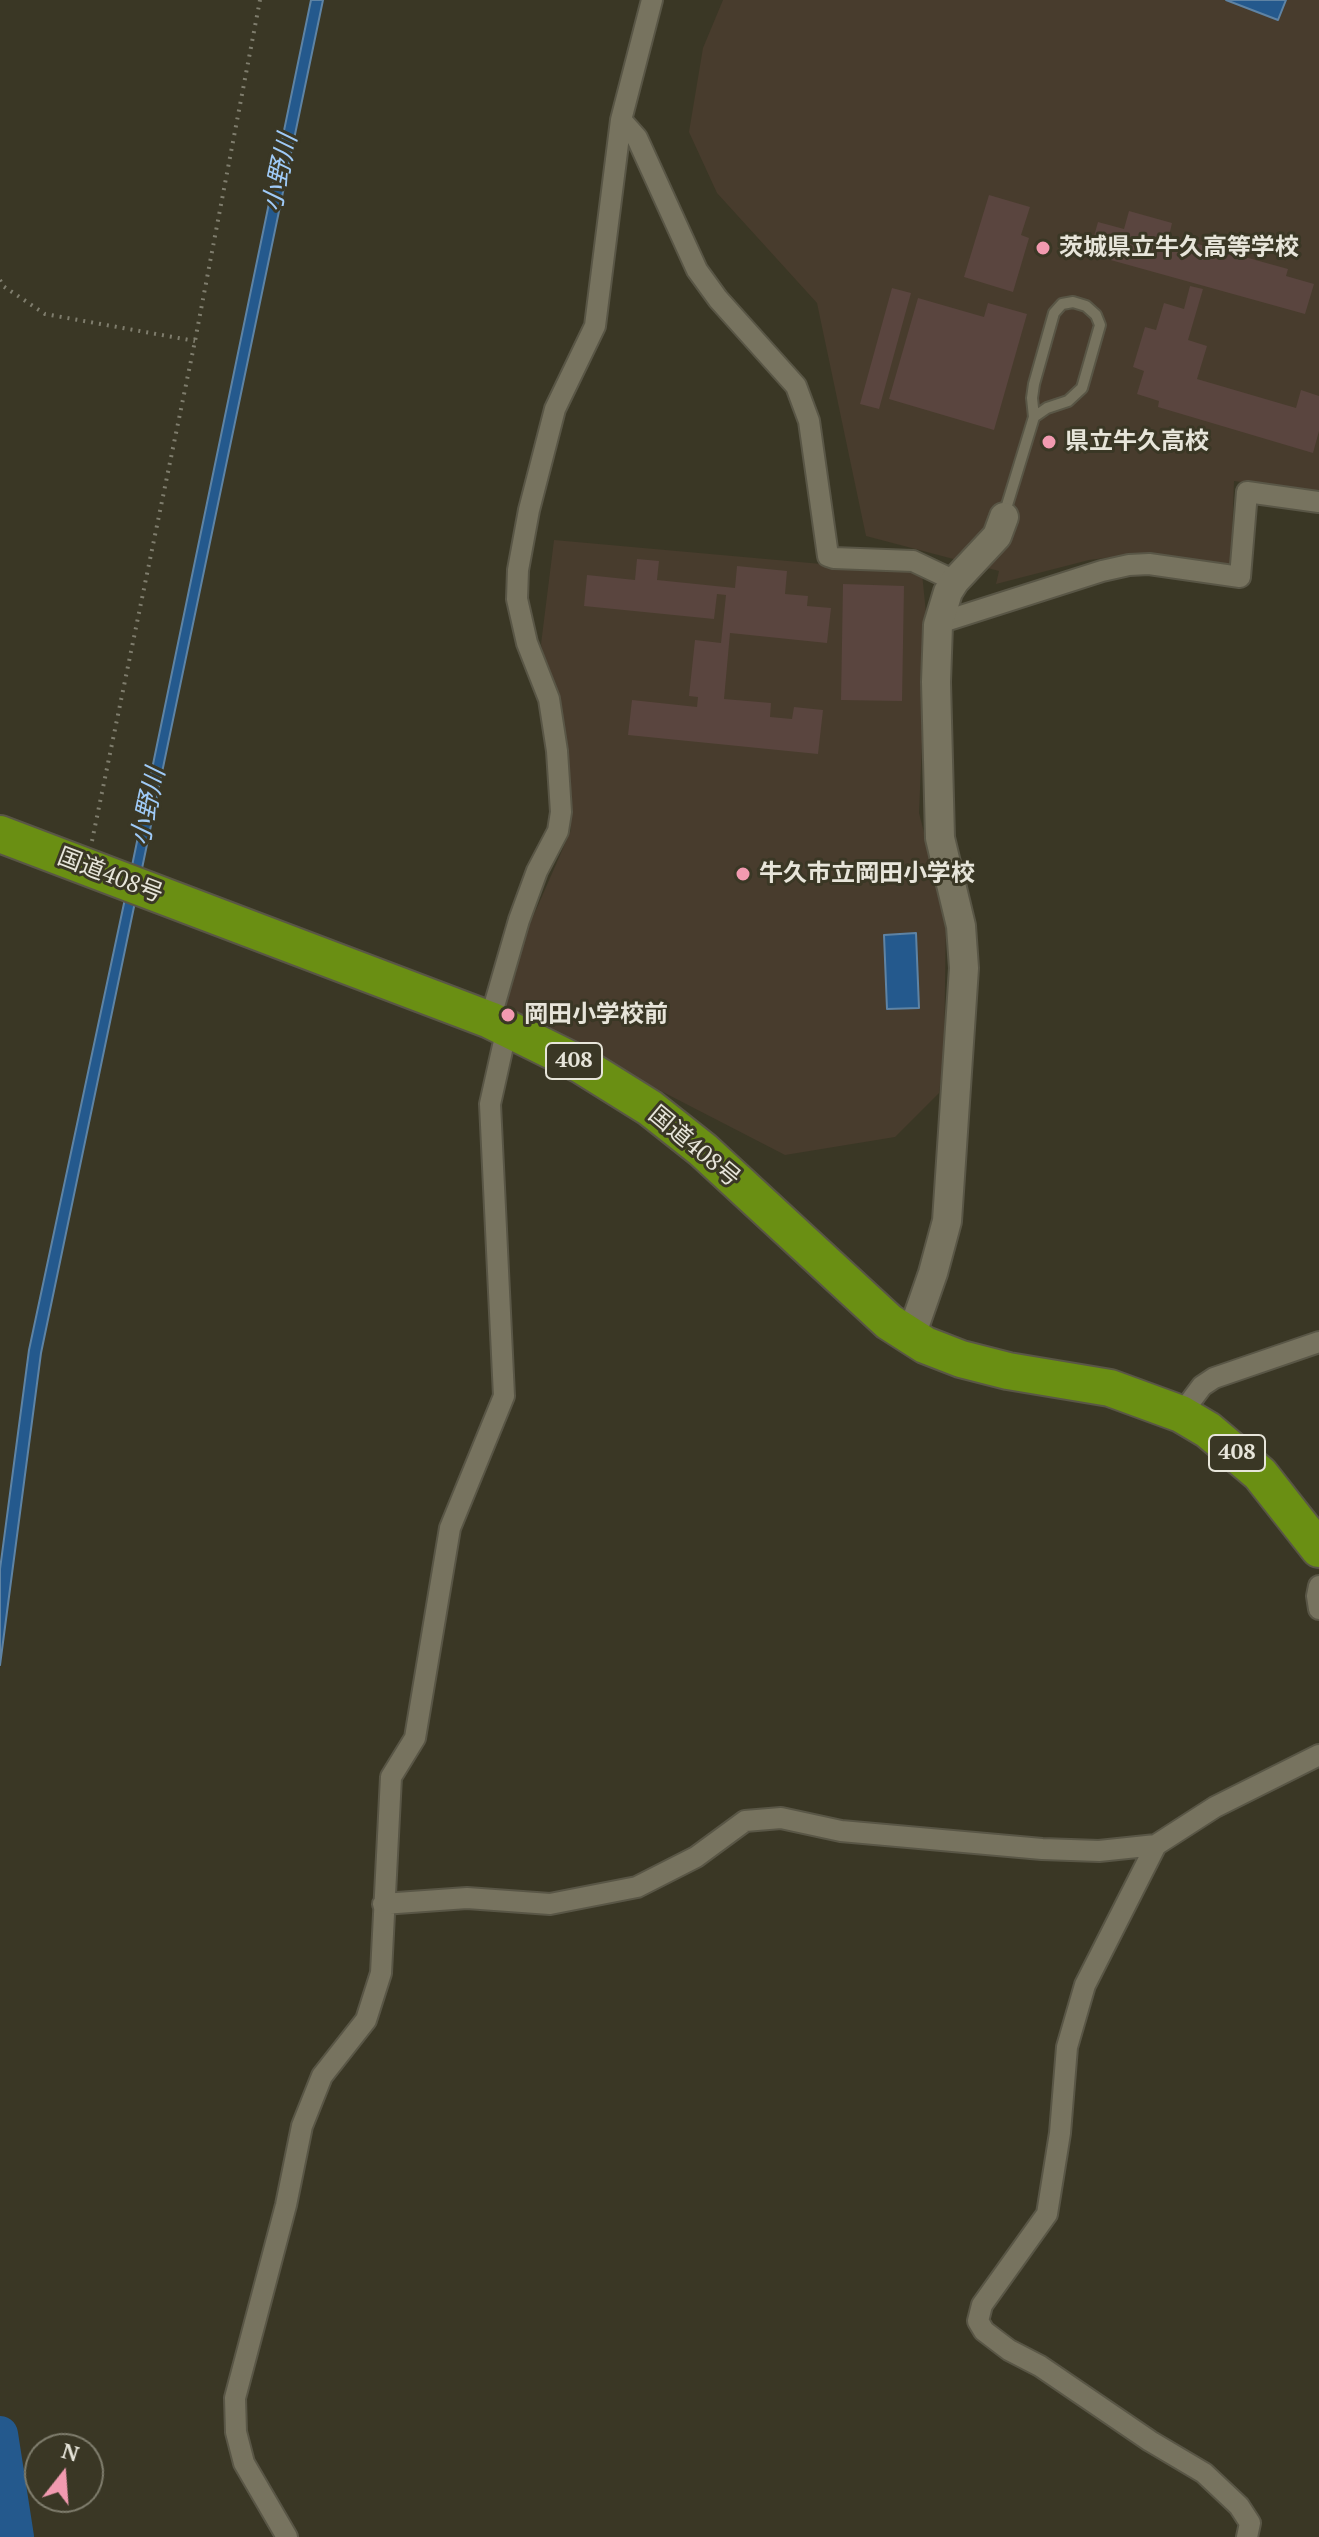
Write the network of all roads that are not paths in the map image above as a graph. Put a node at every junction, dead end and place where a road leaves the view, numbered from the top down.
1 (652, 0) edge
2 (621, 120) junction
3 (1034, 417) junction
4 (1319, 502) edge
5 (1004, 517) joint
6 (955, 581) junction
7 (939, 623) junction
8 (0, 834) edge
9 (498, 1024) junction
10 (911, 1336) junction
11 (1319, 1342) edge
12 (1181, 1414) junction
13 (1319, 1549) edge
14 (1319, 1586) edge
15 (1319, 1609) edge
16 (1319, 1755) edge
17 (1156, 1845) junction
18 (383, 1904) junction
19 (287, 2537) edge
20 (1247, 2537) edge

1 - 2 street
2 - 6 street
2 - 9 street
3 - 3 lane
3 - 5 lane
4 - 7 street
5 - 6 street
6 - 7 street
7 - 10 street
8 - 9 highway, 国道408号 / 408
9 - 10 highway, 国道408号 / 408
9 - 18 street
10 - 12 highway, 国道408号 / 408
11 - 12 street
12 - 13 highway, 国道408号 / 408
14 - 15 street
16 - 17 street
17 - 18 street
17 - 20 street
18 - 19 street

